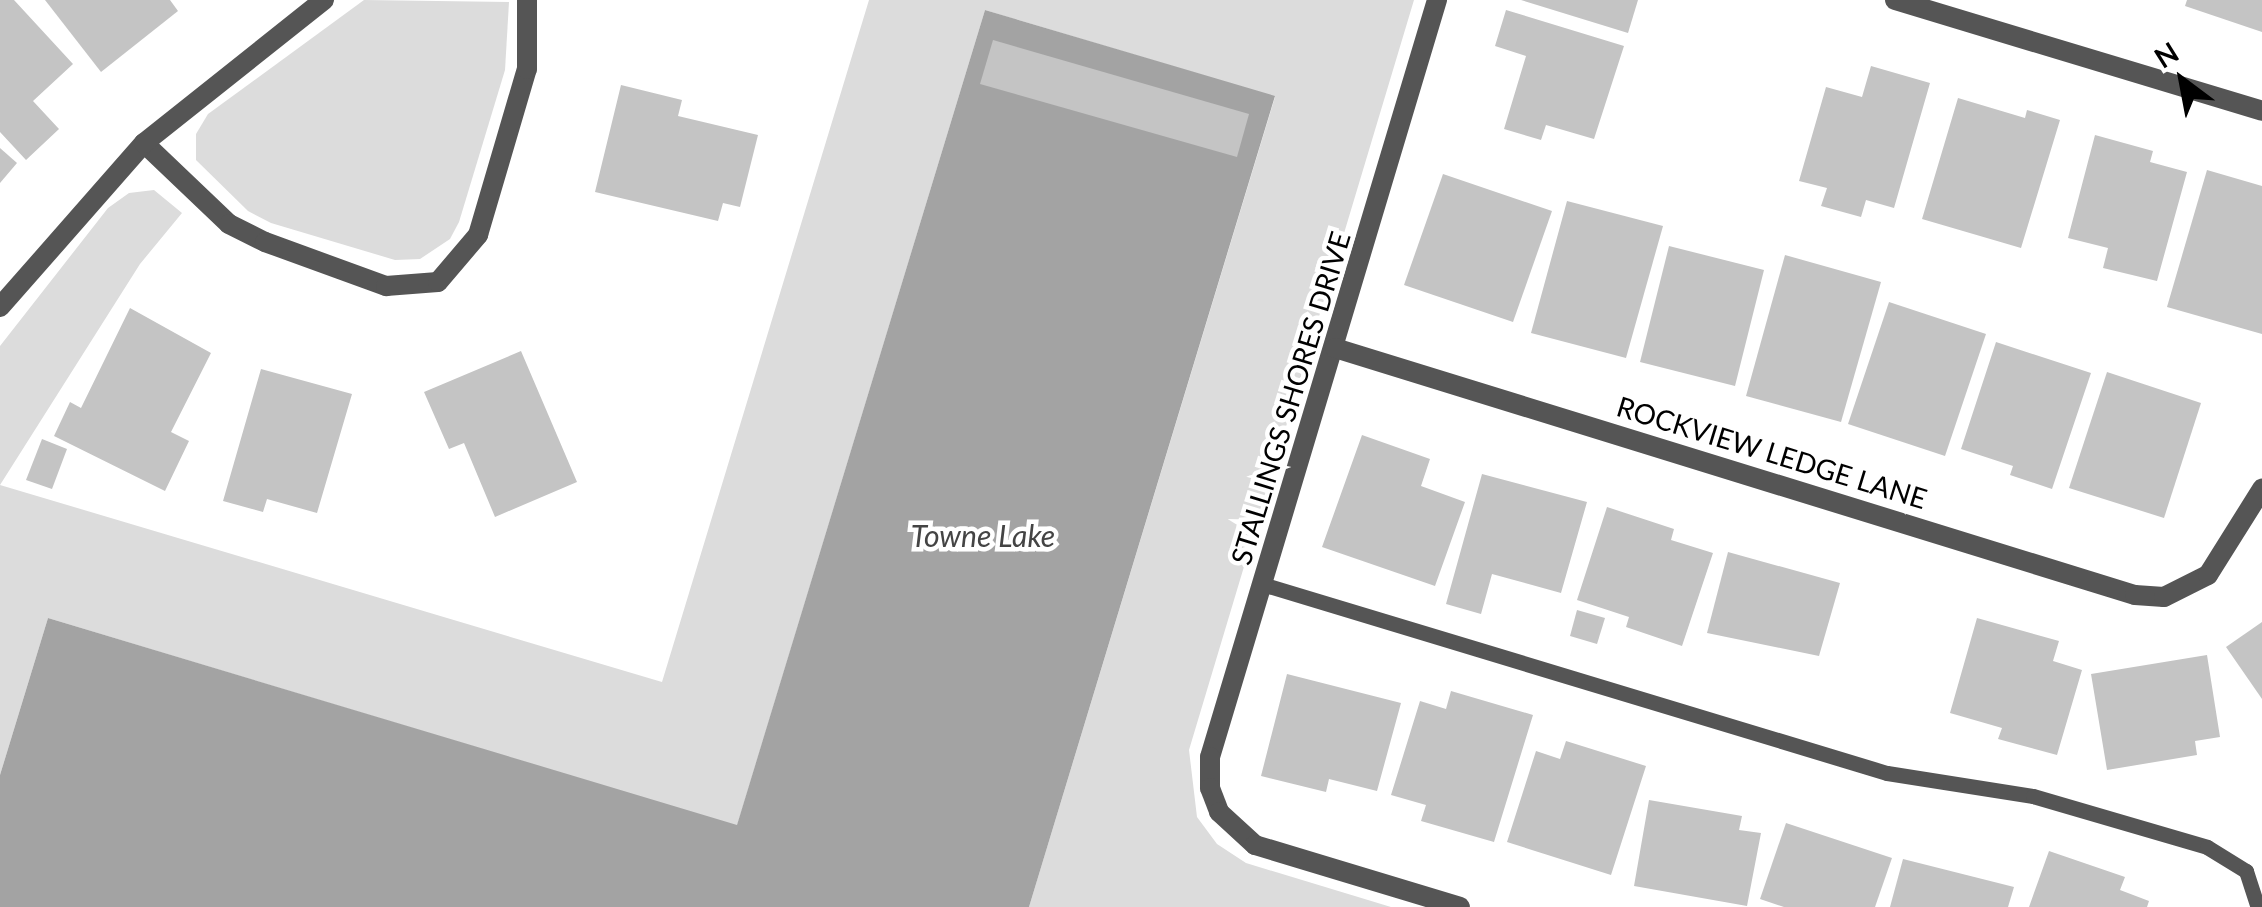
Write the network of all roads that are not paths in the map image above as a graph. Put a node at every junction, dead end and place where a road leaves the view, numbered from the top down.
1 (324, 0) edge
2 (527, 0) edge
3 (1437, 0) edge
4 (1895, 0) edge
5 (2262, 111) edge
6 (144, 143) junction
7 (0, 307) edge
8 (1335, 348) junction
9 (2262, 489) edge
10 (1262, 584) junction
11 (1460, 907) edge
12 (2258, 907) edge

1 - 6 street
2 - 6 street
3 - 8 street, STALLINGS SHORES DRIVE
4 - 5 street
6 - 7 street
8 - 9 street, ROCKVIEW LEDGE LANE
8 - 10 street, STALLINGS SHORES DRIVE
10 - 11 street, STALLINGS SHORES DRIVE
10 - 12 lane

